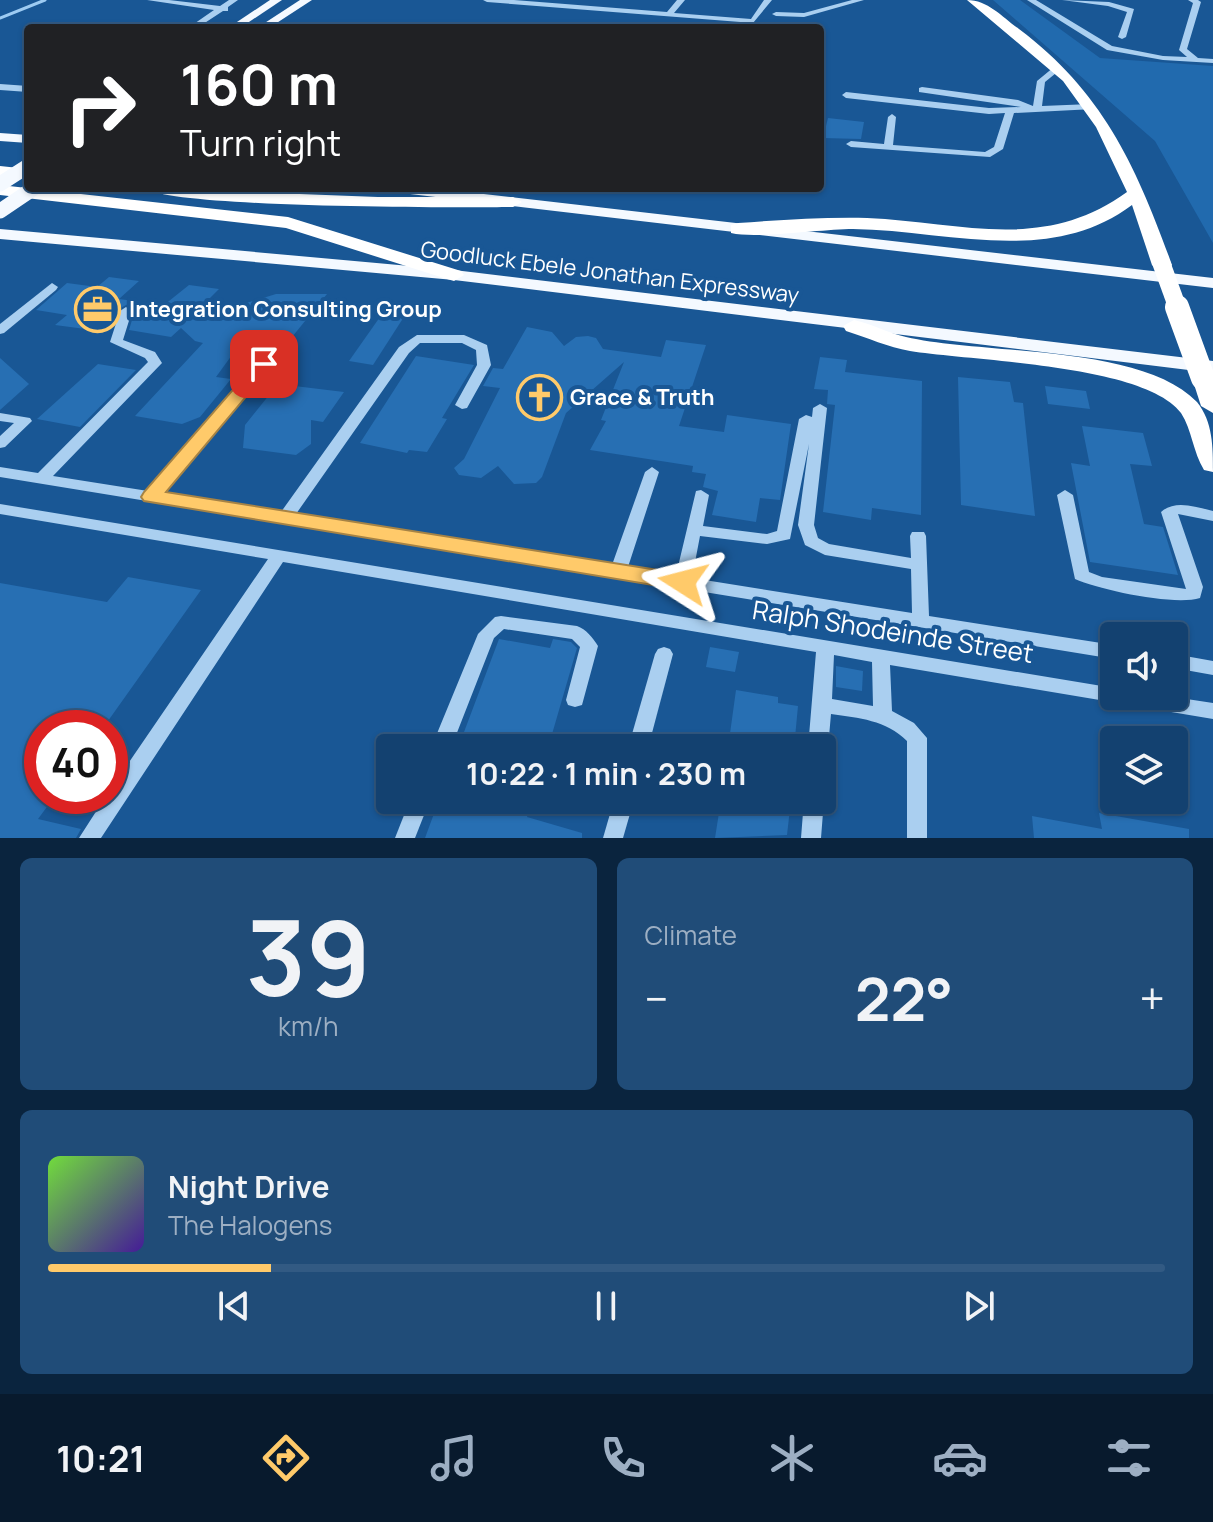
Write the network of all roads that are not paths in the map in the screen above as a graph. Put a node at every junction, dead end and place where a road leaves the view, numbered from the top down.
1 (151, 0) edge
2 (234, 0) edge
3 (277, 0) edge
4 (307, 0) edge
5 (487, 0) edge
6 (681, 0) edge
7 (768, 0) edge
8 (860, 0) edge
9 (973, 0) edge
10 (1031, 0) edge
11 (1066, 0) edge
12 (1192, 0) edge
13 (225, 9) junction
14 (669, 14) junction
15 (776, 14) dead end
16 (199, 24) edge
17 (239, 24) edge
18 (268, 24) edge
19 (1122, 37) dead end
20 (1197, 60) junction
21 (1213, 61) edge
22 (1057, 69) junction
23 (0, 87) edge
24 (24, 89) edge
25 (922, 90) dead end
26 (846, 95) dead end
27 (1091, 107) junction
28 (1037, 110) junction
29 (1010, 111) junction
30 (892, 117) dead end
31 (0, 137) edge
32 (24, 139) edge
33 (851, 144) dead end
34 (888, 148) junction
35 (24, 169) edge
36 (0, 171) edge
37 (24, 174) edge
38 (0, 187) edge
39 (24, 190) edge
40 (28, 192) edge
41 (40, 192) edge
42 (190, 192) edge
43 (427, 192) edge
44 (1137, 193) junction
45 (513, 202) junction
46 (0, 211) edge
47 (738, 229) junction
48 (0, 234) edge
49 (454, 275) junction
50 (1213, 283) edge
51 (52, 287) dead end
52 (126, 311) dead end
53 (854, 326) junction
54 (0, 330) edge
55 (264, 364) dead end
56 (1210, 378) edge
57 (462, 405) dead end
58 (1201, 407) edge
59 (820, 408) dead end
60 (0, 417) edge
61 (806, 419) dead end
62 (0, 444) edge
63 (1213, 464) edge
64 (0, 472) edge
65 (652, 472) dead end
66 (41, 479) junction
67 (701, 495) dead end
68 (1065, 495) dead end
69 (151, 497) junction
70 (0, 509) edge
71 (1213, 516) edge
72 (285, 518) junction
73 (695, 530) junction
74 (918, 536) dead end
75 (279, 555) junction
76 (919, 565) junction
77 (618, 572) junction
78 (683, 582) junction
79 (921, 620) junction
80 (825, 647) junction
81 (1100, 650) edge
82 (664, 654) dead end
83 (881, 656) junction
84 (1188, 664) edge
85 (1213, 668) edge
86 (1100, 693) edge
87 (575, 700) dead end
88 (822, 705) junction
89 (1188, 707) edge
90 (1213, 711) edge
91 (883, 715) junction
92 (447, 734) edge
93 (642, 734) edge
94 (819, 734) edge
95 (414, 814) edge
96 (620, 814) edge
97 (813, 814) edge
98 (89, 838) edge
99 (405, 838) edge
100 (613, 838) edge
101 (811, 838) edge
102 (917, 838) edge

1 - 13 street
2 - 13 street
3 - 17 main road
4 - 18 main road
5 - 14 street
6 - 14 street
7 - 14 street
8 - 15 street
9 - 22 highway
10 - 20 street
11 - 19 street
12 - 20 street
13 - 16 street
20 - 21 street
22 - 27 highway
22 - 28 street
23 - 24 street
25 - 28 street
26 - 29 street
27 - 28 street
27 - 44 highway
28 - 29 street
29 - 34 street
30 - 34 street
31 - 32 main road
33 - 34 street
35 - 38 main road, bridge
36 - 37 highway
38 - 39 highway
40 - 46 main road, bridge
41 - 49 highway
42 - 45 highway
43 - 45 main road
44 - 47 highway
44 - 56 highway, bridge
45 - 47 main road
47 - 50 main road
48 - 49 main road, Goodluck Ebele Jonathan Expressway
49 - 53 main road, Goodluck Ebele Jonathan Expressway
51 - 54 street
52 - 66 street
53 - 56 main road, Goodluck Ebele Jonathan Expressway
53 - 58 highway
55 - 69 street
56 - 58 highway
57 - 72 street
58 - 63 highway
59 - 76 street
60 - 62 street
61 - 73 street
64 - 66 street, Ralph Shodeinde Street
65 - 77 street
66 - 69 street, Ralph Shodeinde Street
67 - 73 street
68 - 71 street
69 - 72 street, Ralph Shodeinde Street
70 - 75 street, Ralph Shodeinde Street
72 - 77 street, Ralph Shodeinde Street
73 - 78 street
74 - 76 street
75 - 80 street, Ralph Shodeinde Street
75 - 98 street
76 - 79 street
77 - 78 street, Ralph Shodeinde Street
78 - 79 street, Ralph Shodeinde Street
79 - 81 street, Ralph Shodeinde Street
80 - 83 street, Ralph Shodeinde Street
80 - 88 street
82 - 93 street
83 - 86 street, Ralph Shodeinde Street
83 - 91 street
84 - 85 street
87 - 92 street
88 - 91 street
88 - 94 street
89 - 90 street
91 - 102 street
95 - 99 street
96 - 100 street
97 - 101 street

